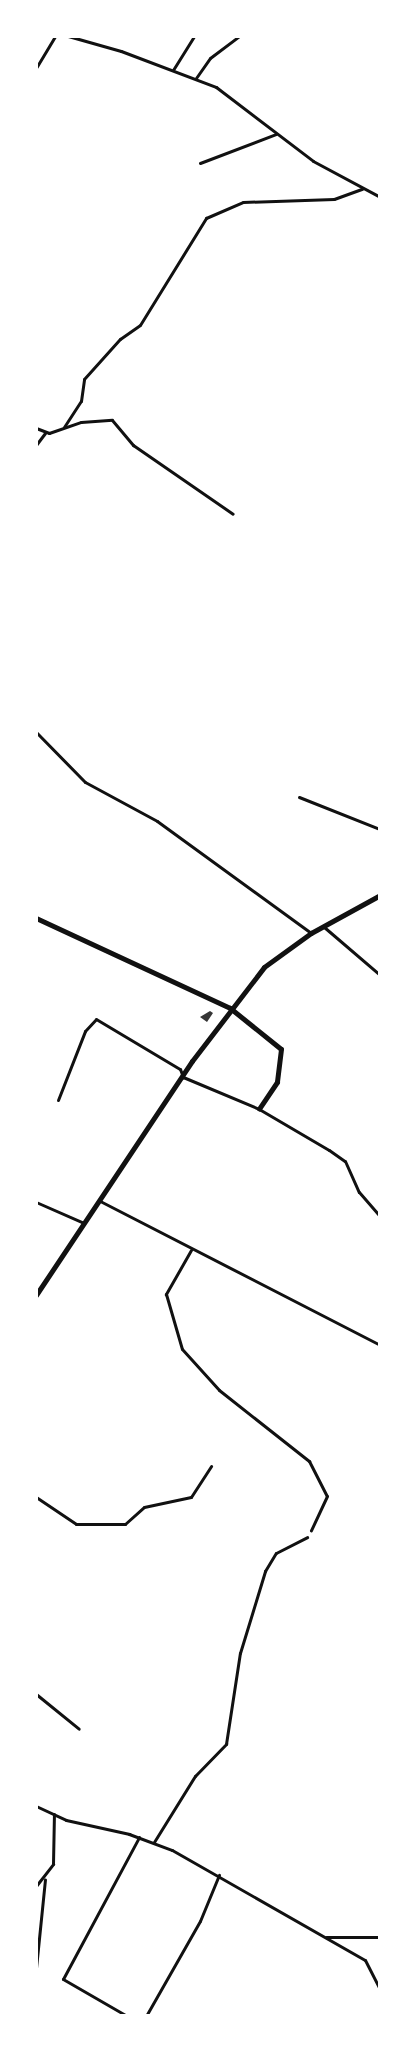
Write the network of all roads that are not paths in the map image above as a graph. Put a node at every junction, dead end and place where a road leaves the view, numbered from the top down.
1 (55, 36) edge
2 (68, 36) edge
3 (194, 36) edge
4 (239, 36) edge
5 (74, 37) edge
6 (36, 68) edge
7 (173, 70) junction
8 (196, 78) junction
9 (276, 133) junction
10 (200, 163) dead end
11 (362, 189) junction
12 (380, 197) edge
13 (64, 427) junction
14 (36, 428) edge
15 (45, 433) junction
16 (36, 445) edge
17 (233, 514) dead end
18 (36, 732) edge
19 (299, 797) dead end
20 (380, 829) edge
21 (380, 895) edge
22 (36, 918) edge
23 (323, 926) junction
24 (311, 933) junction
25 (380, 975) edge
26 (230, 1008) junction
27 (183, 1075) junction
28 (58, 1100) dead end
29 (259, 1109) junction
30 (100, 1201) junction
31 (36, 1202) edge
32 (380, 1216) edge
33 (85, 1223) junction
34 (191, 1250) junction
35 (36, 1295) edge
36 (380, 1345) edge
37 (211, 1466) dead end
38 (36, 1497) edge
39 (311, 1530) dead end
40 (307, 1537) dead end
41 (36, 1694) edge
42 (79, 1729) dead end
43 (36, 1806) edge
44 (54, 1814) junction
45 (139, 1837) junction
46 (154, 1842) junction
47 (219, 1875) junction
48 (46, 1878) junction
49 (36, 1886) edge
50 (326, 1937) junction
51 (380, 1937) edge
52 (36, 1968) edge
53 (380, 1989) edge
54 (145, 2015) edge
55 (127, 2016) edge

1 - 6 street
2 - 5 street
3 - 7 street
4 - 8 street
5 - 7 street
7 - 8 street
8 - 9 street
9 - 10 street
9 - 11 street
11 - 12 street
11 - 13 street
13 - 15 street
13 - 17 street
14 - 15 street
15 - 16 street
18 - 24 street
19 - 20 street
21 - 23 main road
22 - 26 main road
23 - 24 main road
23 - 25 street
24 - 26 main road
26 - 27 main road
26 - 29 main road
27 - 28 street
27 - 29 street
27 - 30 main road
29 - 32 street
30 - 33 main road
30 - 34 street
31 - 33 street
33 - 35 main road
34 - 36 street
34 - 39 street
37 - 38 street
40 - 46 street
41 - 42 street
43 - 44 street
44 - 45 street
44 - 48 street
45 - 46 street
45 - 55 street
46 - 47 street
47 - 50 street
47 - 54 street
48 - 49 street
48 - 52 street
50 - 51 street
50 - 53 street

